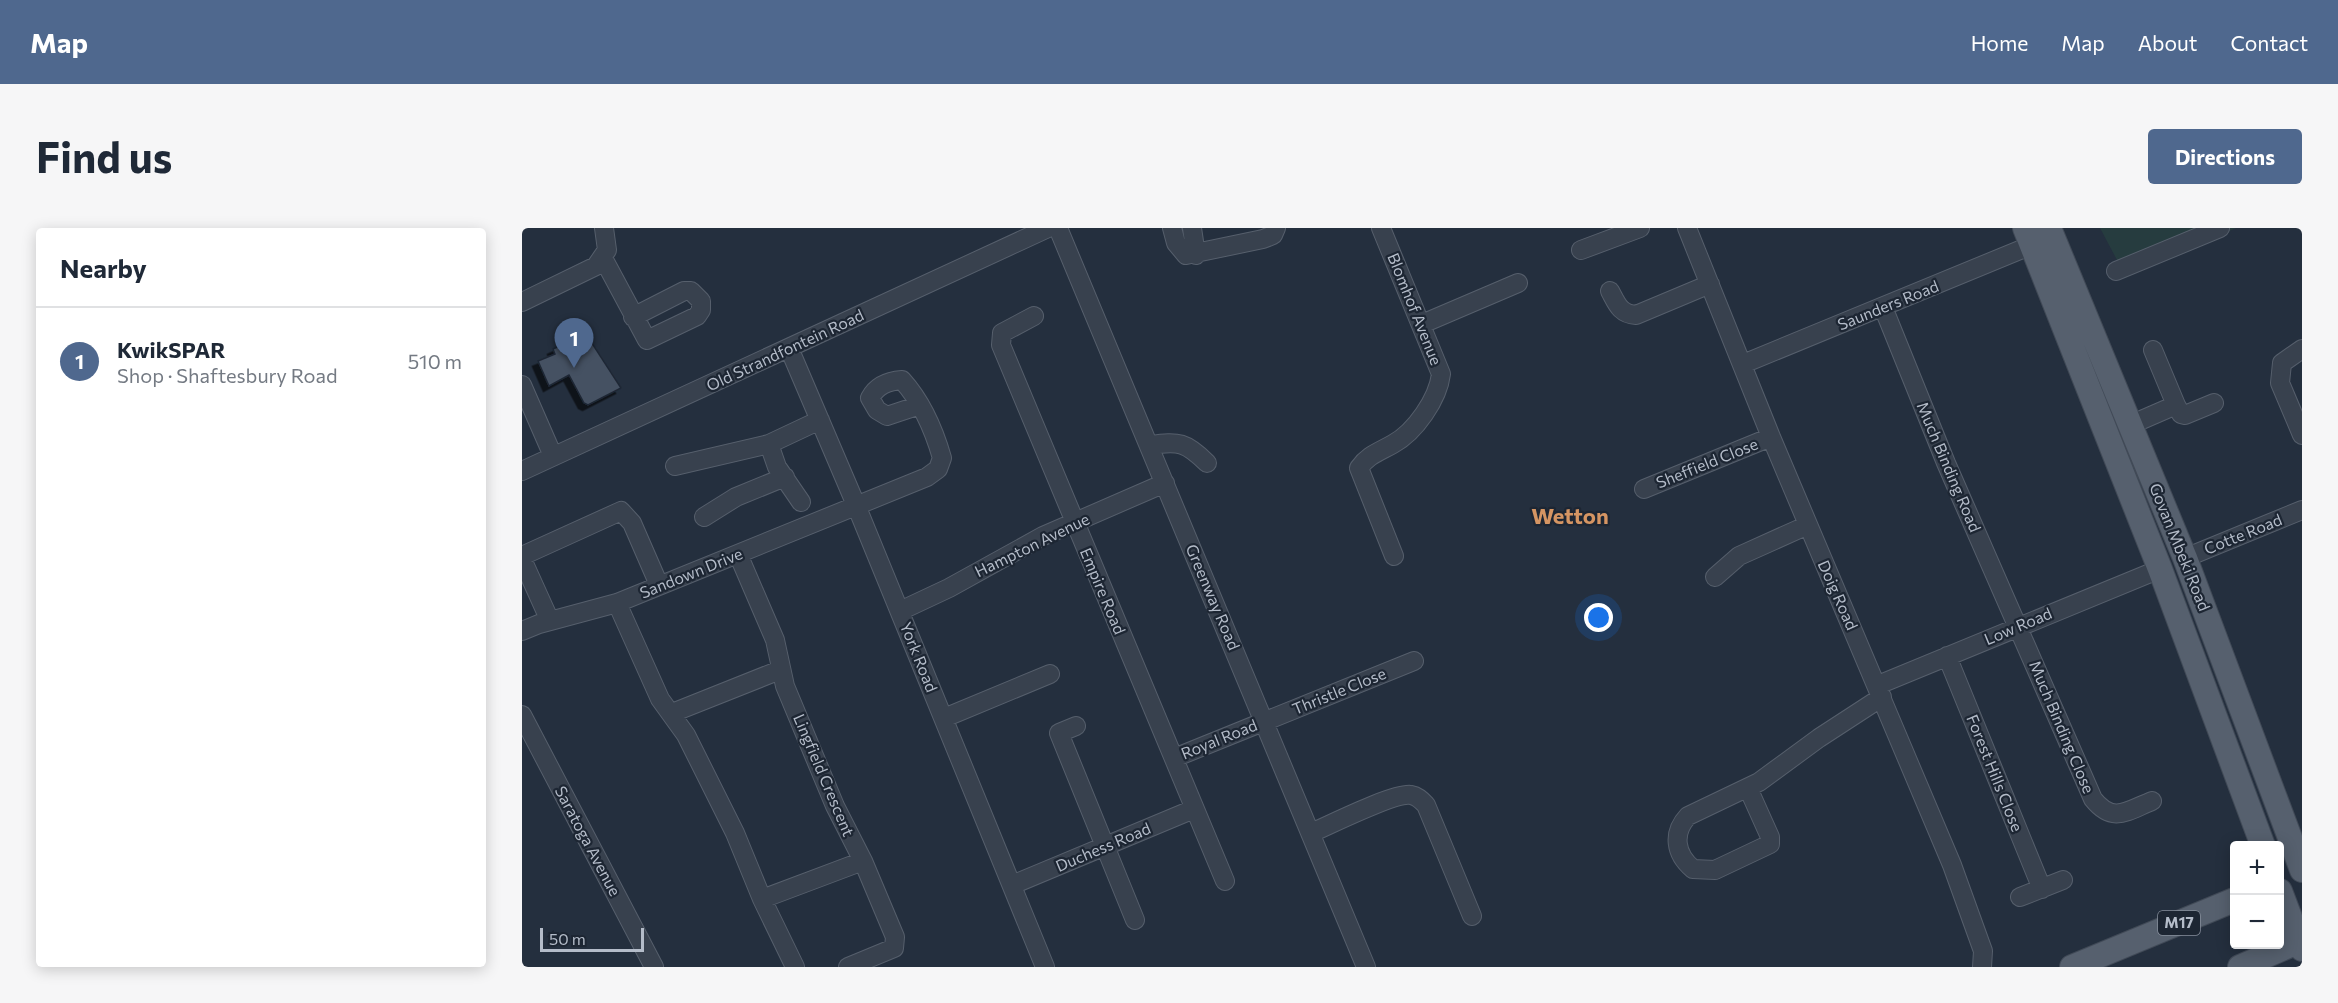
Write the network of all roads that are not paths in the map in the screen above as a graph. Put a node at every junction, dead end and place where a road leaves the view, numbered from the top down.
1 (604, 228) edge
2 (1048, 228) edge
3 (1058, 228) edge
4 (1172, 228) edge
5 (1192, 228) edge
6 (1276, 228) edge
7 (1382, 228) edge
8 (1640, 228) edge
9 (1687, 228) edge
10 (2049, 228) edge
11 (2220, 228) edge
12 (2028, 237) edge
13 (1581, 250) dead end
14 (1196, 255) junction
15 (603, 258) junction
16 (2116, 271) dead end
17 (1518, 283) dead end
18 (1710, 284) junction
19 (1610, 291) dead end
20 (522, 302) edge
21 (1883, 307) junction
22 (1034, 316) dead end
23 (633, 317) dead end
24 (1422, 324) junction
25 (789, 348) junction
26 (2302, 349) edge
27 (2153, 350) dead end
28 (1743, 364) junction
29 (522, 385) edge
30 (2214, 403) dead end
31 (920, 405) dead end
32 (2176, 405) junction
33 (820, 420) junction
34 (2130, 425) junction
35 (2302, 435) edge
36 (1771, 437) junction
37 (769, 444) junction
38 (1150, 445) junction
39 (553, 456) junction
40 (1207, 463) dead end
41 (675, 466) dead end
42 (522, 471) edge
43 (785, 477) junction
44 (1165, 483) junction
45 (1644, 489) dead end
46 (801, 502) dead end
47 (856, 505) junction
48 (2302, 510) edge
49 (704, 517) dead end
50 (1075, 522) junction
51 (1808, 525) junction
52 (738, 554) junction
53 (1394, 556) dead end
54 (522, 557) edge
55 (2185, 558) junction
56 (2160, 569) junction
57 (1715, 577) dead end
58 (659, 585) junction
59 (616, 603) junction
60 (900, 611) junction
61 (550, 621) junction
62 (2018, 626) junction
63 (522, 631) edge
64 (1947, 656) junction
65 (1414, 661) dead end
66 (780, 670) junction
67 (1050, 674) dead end
68 (1880, 692) junction
69 (672, 713) junction
70 (522, 715) edge
71 (944, 718) junction
72 (1264, 721) junction
73 (1076, 726) dead end
74 (1173, 758) junction
75 (1748, 788) junction
76 (2152, 801) dead end
77 (1194, 809) junction
78 (1311, 833) junction
79 (2261, 841) edge
80 (1105, 847) junction
81 (863, 861) junction
82 (2302, 871) edge
83 (2063, 880) dead end
84 (2284, 880) edge
85 (1225, 881) dead end
86 (1012, 885) junction
87 (2042, 889) junction
88 (2282, 895) edge
89 (2020, 897) dead end
90 (762, 899) junction
91 (2230, 902) edge
92 (1472, 916) dead end
93 (1135, 920) dead end
94 (2301, 944) edge
95 (1983, 965) edge
96 (654, 967) edge
97 (795, 967) edge
98 (848, 967) edge
99 (1045, 967) edge
100 (1366, 967) edge
101 (2072, 967) edge
102 (2240, 967) edge

1 - 15 street
2 - 25 street, Old Strandfontein Road
3 - 38 street, Greenway Road
4 - 14 street
5 - 14 street
6 - 14 street
7 - 24 street, Blomhof Avenue
8 - 13 street
9 - 18 street, Doig Road
10 - 34 main road, Govan Mbeki Road
11 - 16 street
12 - 21 street, Saunders Road
12 - 56 main road, Govan Mbeki Road
15 - 20 street
15 - 23 street
17 - 24 street
18 - 19 street
18 - 28 street, Doig Road
21 - 28 street, Saunders Road
21 - 62 street, Much Binding Road
22 - 50 street, Empire Road
24 - 53 street, Blomhof Avenue
25 - 33 street, York Road
25 - 39 street, Old Strandfontein Road
26 - 35 street
27 - 32 street
28 - 36 street, Doig Road
29 - 39 street
30 - 32 street
31 - 47 street, Sandown Drive
32 - 34 street
33 - 37 street
33 - 47 street, York Road
34 - 55 main road, Govan Mbeki Road
36 - 45 street, Sheffield Close
36 - 51 street, Doig Road
37 - 41 street
37 - 43 street
38 - 40 street
38 - 44 street, Greenway Road
39 - 42 street, Old Strandfontein Road
43 - 46 street
43 - 49 street
44 - 50 street, Hampton Avenue
44 - 72 street, Greenway Road
47 - 52 street, Sandown Drive
47 - 60 street, York Road
48 - 55 street, Cotte Road
50 - 60 street, Hampton Avenue
50 - 74 street, Empire Road
51 - 57 street
51 - 68 street, Doig Road
52 - 58 street, Sandown Drive
52 - 66 street, Lingfield Crescent
54 - 58 street
54 - 61 street
55 - 82 main road, Govan Mbeki Road
56 - 62 street, Low Road
56 - 79 main road, Govan Mbeki Road
58 - 59 street, Sandown Drive
59 - 61 street, Sandown Drive
59 - 69 street
60 - 71 street, York Road
61 - 63 street, Sandown Drive
62 - 64 street, Low Road
62 - 76 street, Much Binding Close
64 - 68 street, Low Road
64 - 87 street, Forest Hills Close
65 - 72 street, Thristle Close
66 - 69 street
66 - 81 street, Lingfield Crescent
67 - 71 street
68 - 75 street, Low Road
68 - 95 street, Doig Road
69 - 90 street
70 - 96 street, Saratoga Avenue
71 - 86 street, York Road
72 - 74 street, Royal Road
72 - 78 street, Greenway Road
73 - 80 street
74 - 77 street, Empire Road
75 - 75 street, Low Road
77 - 80 street, Duchess Road
77 - 85 street, Empire Road
78 - 92 street
78 - 100 street, Greenway Road
80 - 86 street, Duchess Road
80 - 93 street
81 - 90 street
81 - 98 street, Lingfield Crescent
82 - 84 main road
83 - 87 street
86 - 99 street, York Road
87 - 89 street
88 - 94 main road
90 - 97 street
91 - 101 main road, M17
94 - 102 main road

